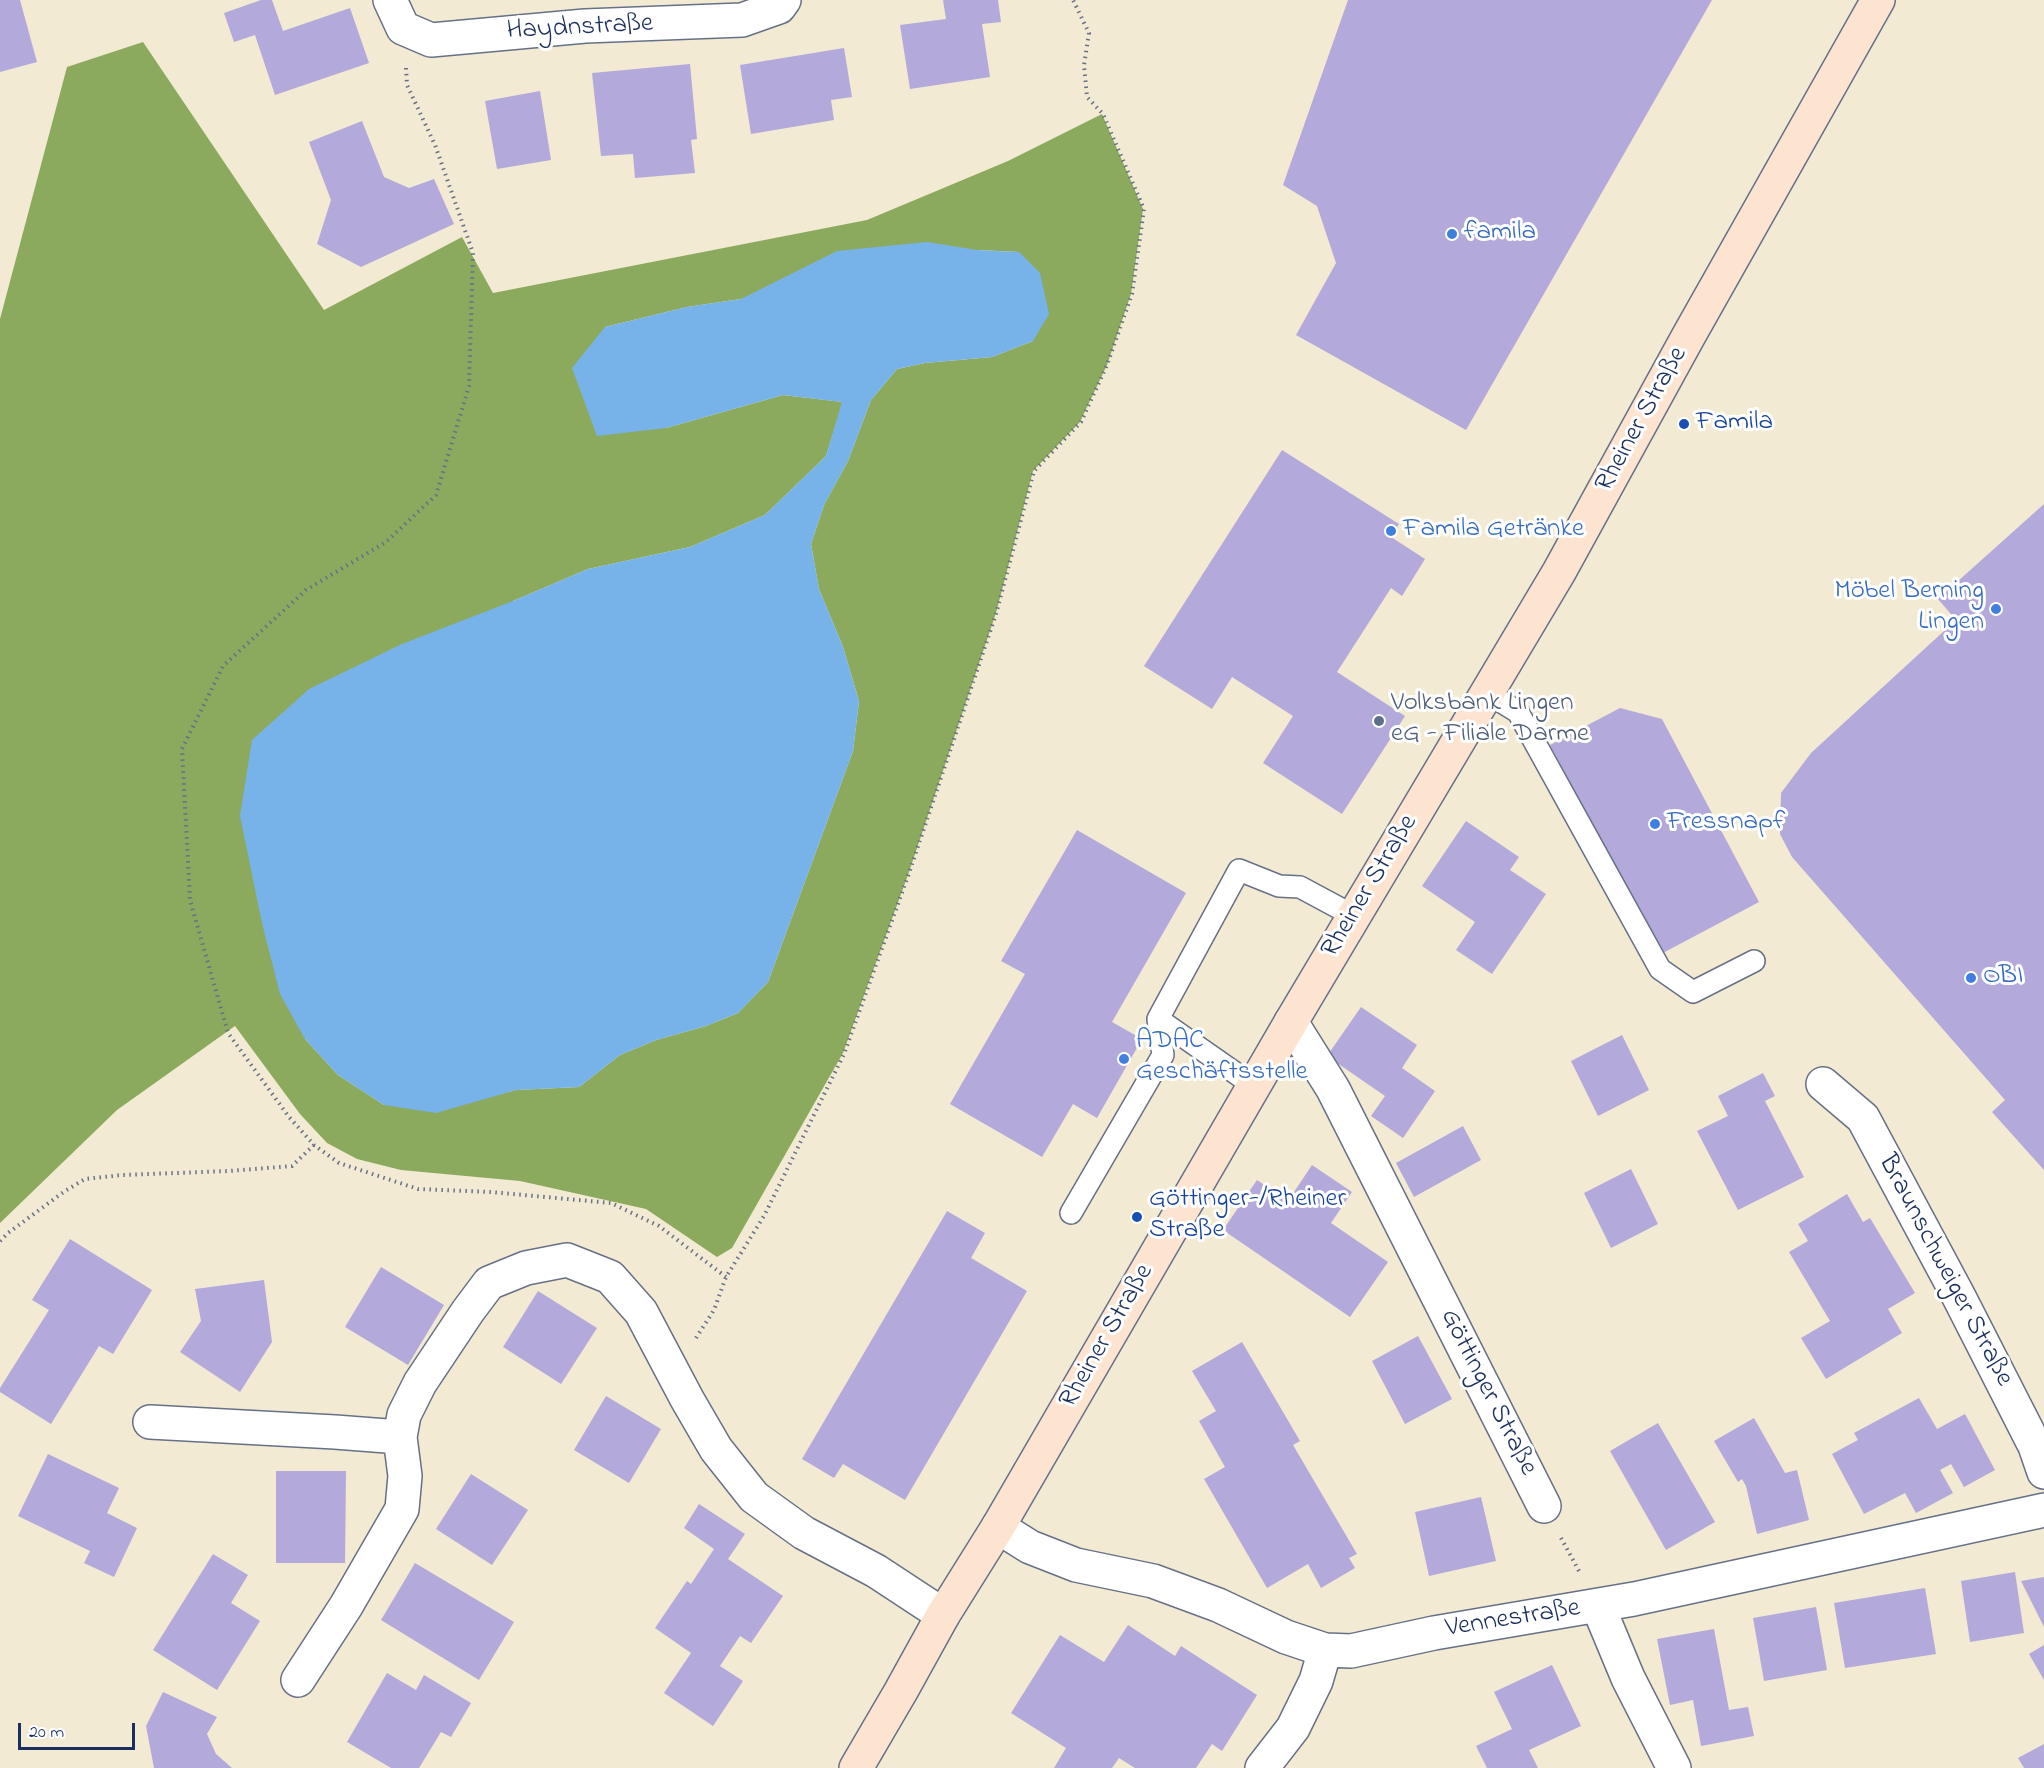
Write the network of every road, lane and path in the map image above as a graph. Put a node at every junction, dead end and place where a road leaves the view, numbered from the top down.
1 (784, 0) edge
2 (1073, 0) edge
3 (1878, 0) edge
4 (396, 14) edge
5 (1486, 693) junction
6 (1354, 916) junction
7 (1754, 961) dead end
8 (1158, 1019) junction
9 (1291, 1022) junction
10 (1823, 1084) dead end
11 (1254, 1086) junction
12 (314, 1144) junction
13 (1071, 1213) dead end
14 (0, 1241) edge
15 (726, 1277) junction
16 (667, 1360) junction
17 (150, 1422) dead end
18 (400, 1437) junction
19 (2044, 1472) edge
20 (1544, 1506) joint
21 (2044, 1510) edge
22 (998, 1527) junction
23 (1598, 1606) junction
24 (943, 1615) junction
25 (1325, 1650) junction
26 (298, 1680) dead end
27 (856, 1768) edge
28 (1262, 1768) edge
29 (1674, 1768) edge

1 - 4 street, Haydnstraße
2 - 15 path
3 - 5 main road, Rheiner Straße
4 - 12 path
5 - 6 main road, Rheiner Straße
5 - 7 lane
6 - 8 lane
6 - 9 main road, Rheiner Straße
8 - 11 lane
8 - 13 lane
9 - 11 main road, Rheiner Straße
9 - 20 street, Göttinger Straße
10 - 19 street, Braunschweiger Straße
11 - 22 main road, Rheiner Straße
12 - 14 path
12 - 15 path
15 - 16 path
16 - 18 street
16 - 24 street
17 - 18 street
18 - 26 street
20 - 23 path, Göttinger Straße
21 - 23 street, Vennestraße
22 - 24 main road, Rheiner Straße
22 - 25 street, Vennestraße
23 - 25 street, Vennestraße
23 - 29 street
24 - 27 main road, Rheiner Straße
25 - 28 street

